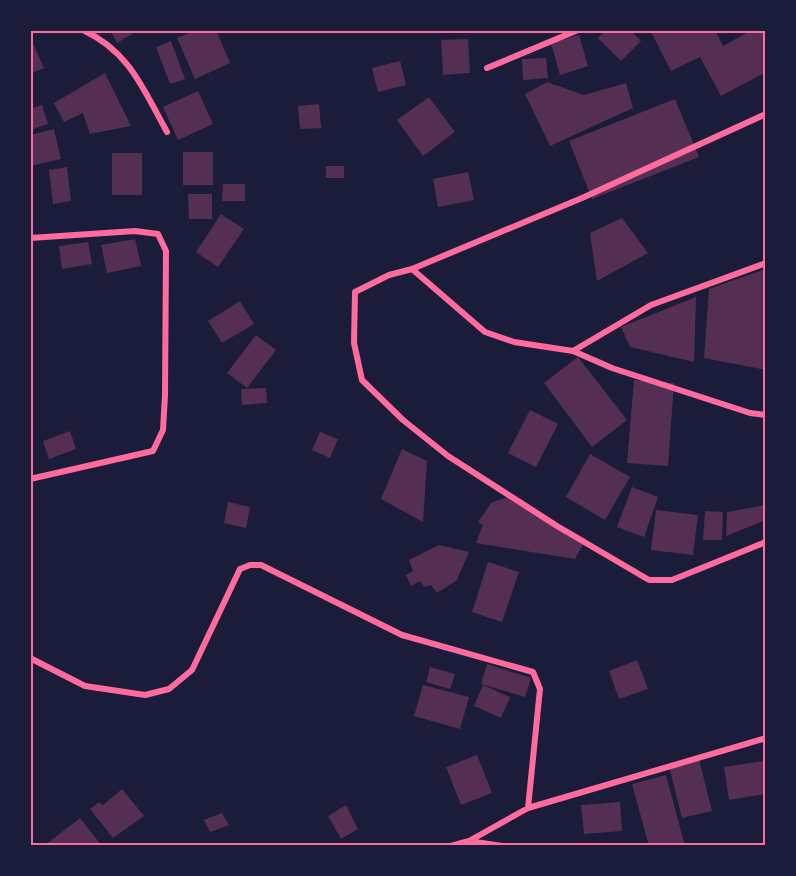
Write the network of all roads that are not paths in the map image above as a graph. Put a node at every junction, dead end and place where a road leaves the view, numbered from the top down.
1 (83, 30) edge
2 (578, 30) edge
3 (488, 68) dead end
4 (766, 114) edge
5 (167, 132) dead end
6 (30, 237) edge
7 (766, 263) edge
8 (412, 269) junction
9 (573, 351) junction
10 (766, 415) edge
11 (30, 479) edge
12 (766, 542) edge
13 (30, 658) edge
14 (766, 738) edge
15 (528, 808) junction
16 (469, 840) junction
17 (451, 846) edge
18 (502, 846) edge

1 - 5 street
2 - 3 street
4 - 8 street
6 - 11 street
7 - 9 street
8 - 9 street
8 - 12 street
9 - 10 street
13 - 15 street
14 - 15 street
15 - 16 street
16 - 17 street
16 - 18 street

